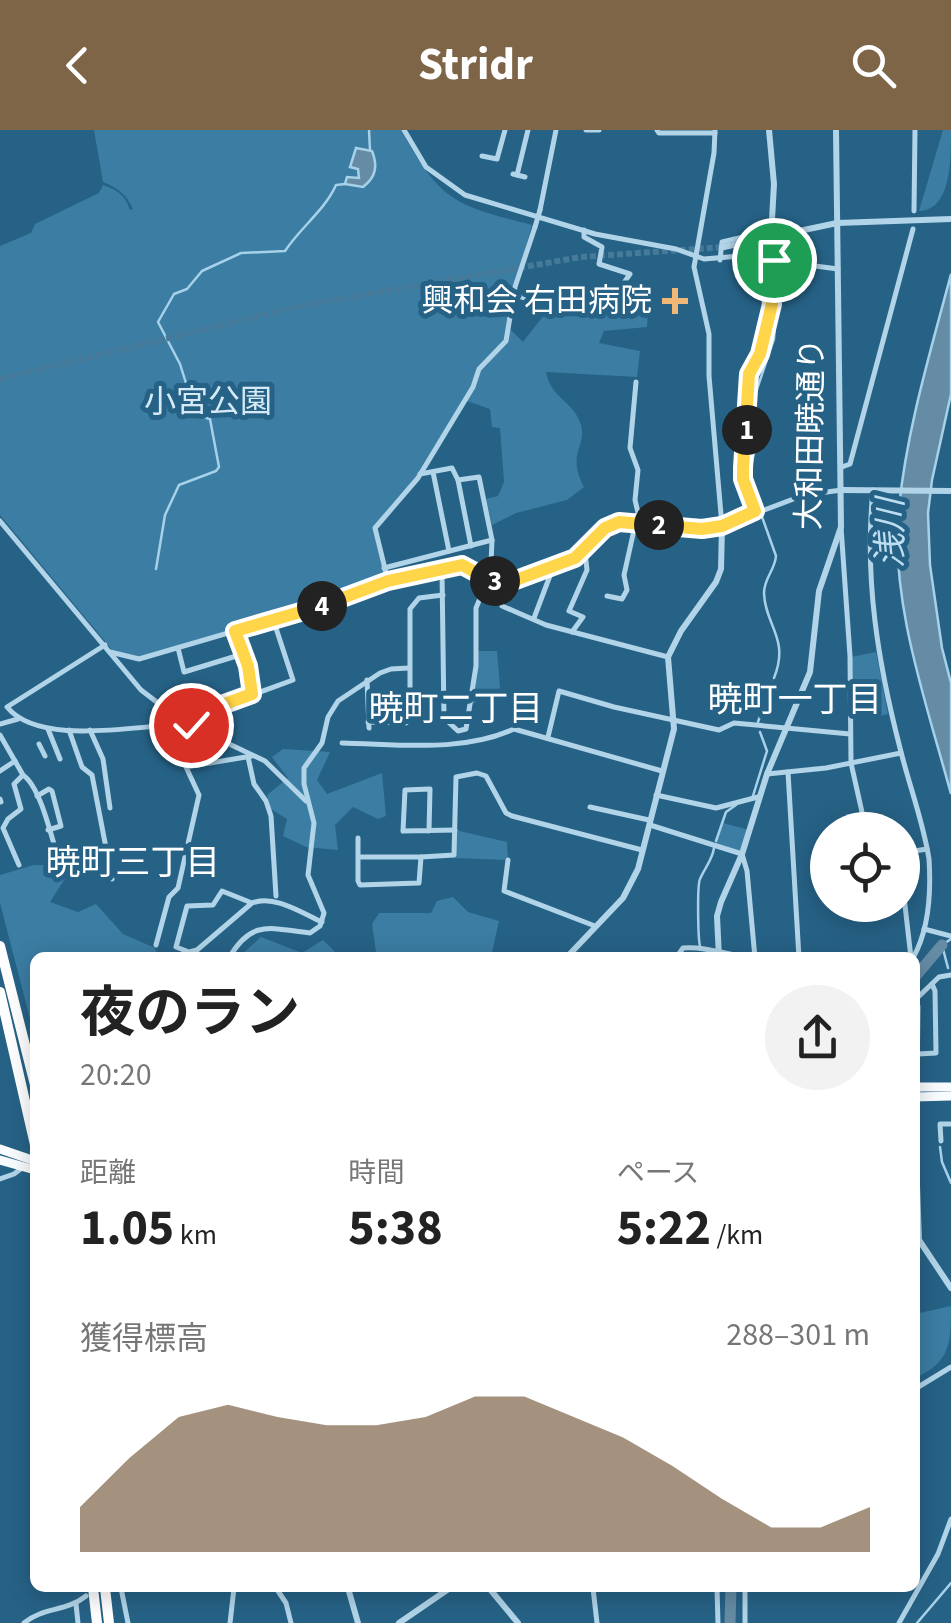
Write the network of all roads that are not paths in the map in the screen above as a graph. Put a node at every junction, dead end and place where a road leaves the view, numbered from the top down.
1 (404, 130) edge
2 (505, 130) edge
3 (528, 130) edge
4 (556, 130) edge
5 (586, 130) edge
6 (599, 130) edge
7 (657, 130) edge
8 (769, 130) edge
9 (836, 130) edge
10 (915, 130) edge
11 (714, 132) edge
12 (482, 156) dead end
13 (519, 175) dead end
14 (914, 210) dead end
15 (948, 219) edge
16 (838, 223) junction
17 (914, 229) dead end
18 (584, 230) junction
19 (748, 236) dead end
20 (772, 238) junction
21 (724, 247) tunnel mouth
22 (695, 257) junction
23 (767, 258) junction
24 (720, 260) junction
25 (838, 269) junction
26 (513, 294) junction
27 (636, 382) dead end
28 (842, 467) junction
29 (433, 472) junction
30 (420, 474) junction
31 (458, 480) junction
32 (842, 490) junction
33 (876, 490) junction
34 (951, 490) edge
35 (755, 511) junction
36 (638, 521) junction
37 (0, 522) edge
38 (722, 526) junction
39 (841, 527) junction
40 (492, 540) junction
41 (471, 546) junction
42 (585, 550) junction
43 (449, 551) junction
44 (491, 564) dead end
45 (384, 568) junction
46 (442, 571) junction
47 (550, 573) dead end
48 (488, 579) junction
49 (388, 581) junction
50 (443, 594) junction
51 (606, 596) dead end
52 (502, 606) dead end
53 (534, 618) junction
54 (272, 619) junction
55 (235, 631) junction
56 (572, 632) junction
57 (105, 644) junction
58 (178, 648) junction
59 (110, 652) junction
60 (243, 654) junction
61 (668, 657) junction
62 (409, 668) junction
63 (367, 680) junction
64 (252, 694) junction
65 (0, 700) edge
66 (7, 707) junction
67 (18, 719) junction
68 (674, 721) junction
69 (183, 722) junction
70 (0, 724) edge
71 (191, 725) junction
72 (48, 728) junction
73 (787, 728) junction
74 (70, 730) junction
75 (90, 730) junction
76 (850, 734) junction
77 (0, 736) edge
78 (548, 737) junction
79 (342, 743) dead end
80 (54, 746) junction
81 (42, 750) dead end
82 (901, 753) junction
83 (250, 757) junction
84 (60, 759) dead end
85 (15, 761) junction
86 (851, 763) junction
87 (0, 770) edge
88 (662, 771) junction
89 (788, 772) junction
90 (766, 774) junction
91 (23, 775) junction
92 (656, 794) junction
93 (37, 796) junction
94 (754, 797) junction
95 (311, 806) junction
96 (590, 807) dead end
97 (110, 808) dead end
98 (862, 812) edge
99 (649, 822) junction
100 (48, 830) junction
101 (455, 830) junction
102 (429, 831) junction
103 (358, 838) dead end
104 (927, 849) junction
105 (642, 850) junction
106 (920, 850) edge
107 (742, 854) junction
108 (420, 857) junction
109 (358, 858) junction
110 (508, 860) dead end
111 (20, 865) dead end
112 (61, 868) dead end
113 (112, 879) dead end
114 (276, 896) dead end
115 (252, 903) junction
116 (322, 922) junction
117 (907, 922) edge
118 (595, 926) junction
119 (925, 929) junction
120 (951, 936) edge
121 (156, 944) dead end
122 (0, 946) edge
123 (234, 952) edge
124 (571, 952) edge
125 (680, 952) edge
126 (710, 952) edge
127 (719, 952) edge
128 (753, 952) edge
129 (799, 952) edge
130 (911, 952) edge
131 (915, 952) edge
132 (951, 975) edge
133 (932, 984) junction
134 (0, 992) edge
135 (920, 995) edge
136 (920, 1050) edge
137 (30, 1065) edge
138 (951, 1086) edge
139 (920, 1091) edge
140 (920, 1092) edge
141 (951, 1096) edge
142 (30, 1123) edge
143 (951, 1124) edge
144 (941, 1141) dead end
145 (0, 1149) edge
146 (30, 1159) edge
147 (0, 1160) edge
148 (22, 1168) junction
149 (30, 1169) edge
150 (0, 1179) edge
151 (920, 1244) edge
152 (951, 1288) edge
153 (951, 1367) edge
154 (920, 1387) edge
155 (951, 1519) edge
156 (920, 1585) edge
157 (90, 1592) edge
158 (106, 1592) edge
159 (123, 1592) edge
160 (234, 1592) edge
161 (279, 1592) edge
162 (349, 1592) edge
163 (444, 1592) edge
164 (492, 1592) edge
165 (594, 1592) edge
166 (717, 1592) edge
167 (745, 1592) edge
168 (916, 1592) edge
169 (76, 1604) junction
170 (514, 1622) edge
171 (24, 1623) edge
172 (78, 1623) edge
173 (97, 1623) edge
174 (110, 1623) edge
175 (128, 1623) edge
176 (230, 1623) edge
177 (291, 1623) edge
178 (358, 1623) edge
179 (400, 1623) edge
180 (598, 1623) edge
181 (718, 1623) edge
182 (745, 1623) edge
183 (898, 1623) edge

1 - 18 street
2 - 12 street
3 - 13 street
4 - 26 street, bridge
5 - 6 street
7 - 11 street
8 - 20 street
9 - 16 street, 大和田暁通り
10 - 14 street
11 - 22 street
15 - 16 street
16 - 20 street
16 - 25 street, 大和田暁通り
17 - 28 street
18 - 22 street
18 - 26 street
19 - 24 street
20 - 21 street
22 - 24 street
22 - 38 street
23 - 24 street
23 - 25 street
23 - 35 street
25 - 28 street, 大和田暁通り
26 - 30 street
27 - 36 street
28 - 32 street, 大和田暁通り
29 - 30 street
29 - 31 street
29 - 43 street
30 - 45 street
31 - 40 street
31 - 41 street
32 - 33 street
32 - 35 street
32 - 39 street, 大和田暁通り
33 - 34 street
33 - 82 street
35 - 38 street
36 - 38 street
36 - 42 street
36 - 51 street
37 - 57 street
38 - 61 street
39 - 73 street, 大和田暁通り
39 - 76 street
40 - 41 street
40 - 44 street
41 - 43 street
42 - 48 street
42 - 56 street
43 - 45 street
45 - 49 street
46 - 48 street
46 - 49 street
46 - 50 street
47 - 53 street
48 - 50 street
49 - 54 street
50 - 62 street
52 - 53 street
53 - 56 street
54 - 55 street
54 - 64 street
55 - 58 street
55 - 60 street
56 - 61 street
57 - 59 street
57 - 66 street
58 - 59 street
58 - 60 street
59 - 69 street
60 - 64 street
61 - 68 street
62 - 63 street
62 - 63 street
63 - 95 street
64 - 71 street
65 - 66 street
66 - 67 street
67 - 70 street
67 - 72 street
68 - 73 street
68 - 78 street
68 - 88 street
69 - 71 street
69 - 75 street
71 - 83 street
72 - 74 street
72 - 80 street
73 - 76 street
73 - 90 street, 大和田暁通り
74 - 75 street
74 - 113 street
75 - 97 street
76 - 86 street
77 - 85 street
78 - 79 street
78 - 88 street
80 - 81 street
80 - 84 street
82 - 86 street
82 - 104 street
83 - 95 street
83 - 114 street
83 - 121 street
85 - 87 street
85 - 91 street
86 - 89 street
86 - 98 street
88 - 92 street
89 - 90 street
89 - 129 street
90 - 94 street, 大和田暁通り
91 - 93 street
91 - 111 street
92 - 94 street
92 - 99 street
93 - 100 street
93 - 100 street
94 - 107 street, 大和田暁通り
95 - 116 street
96 - 99 street
99 - 105 street
99 - 107 street
100 - 112 street
101 - 102 street
101 - 105 street
101 - 108 street
102 - 102 street
103 - 109 street
104 - 106 street
104 - 119 street
105 - 118 street
107 - 127 street, 大和田暁通り
107 - 128 street
108 - 109 street
108 - 109 street
110 - 118 street
115 - 115 street
115 - 116 street
116 - 123 street
117 - 130 street
118 - 124 street
119 - 120 street
119 - 131 street
122 - 137 highway
125 - 126 street
132 - 133 street
133 - 135 street
133 - 136 street
134 - 142 highway
138 - 139 highway
140 - 141 highway
143 - 144 street
145 - 146 highway
147 - 148 highway
148 - 149 highway
148 - 150 street
151 - 152 street
153 - 154 street
155 - 156 street
157 - 169 street
157 - 173 highway
158 - 174 highway
159 - 175 street
160 - 176 street
161 - 177 street
162 - 178 street
163 - 179 street
164 - 170 street
165 - 180 street
166 - 181 street
167 - 182 street
168 - 183 street
169 - 171 street
169 - 172 street

